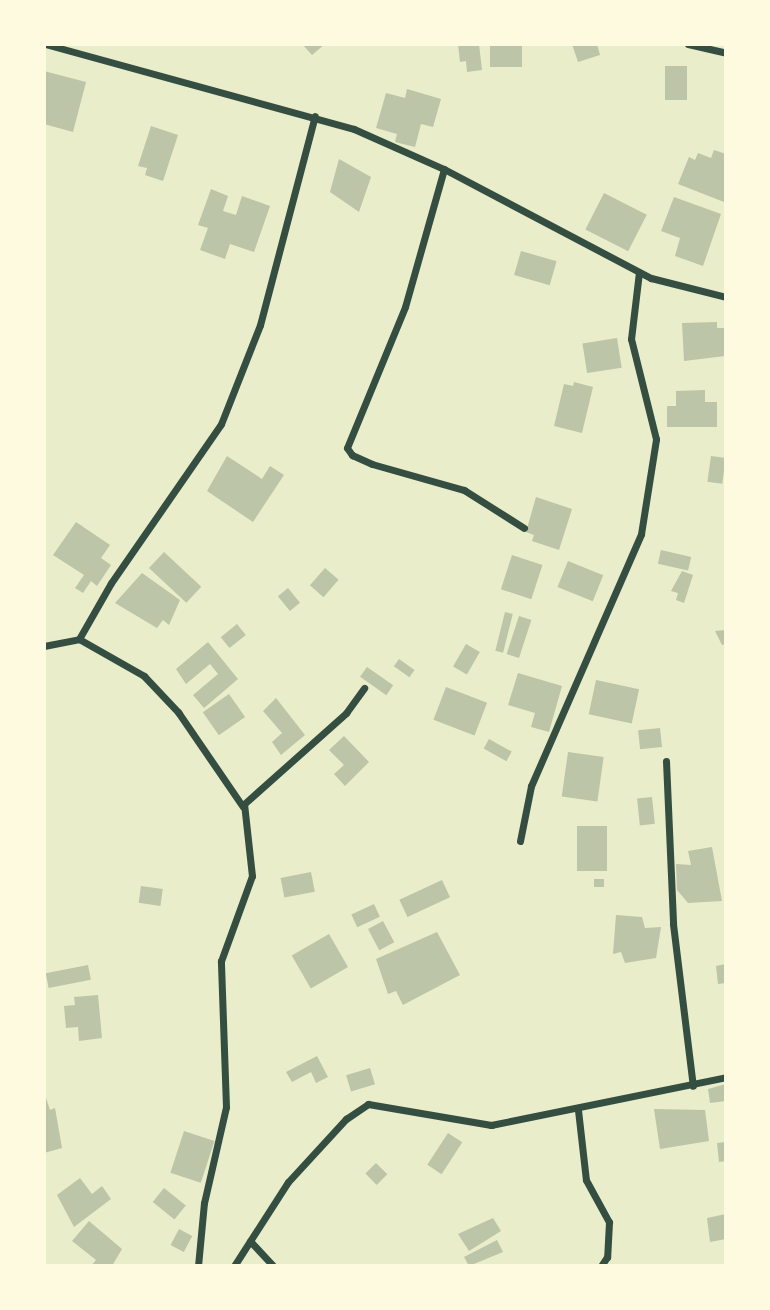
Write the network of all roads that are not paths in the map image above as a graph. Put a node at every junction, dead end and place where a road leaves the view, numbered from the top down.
1 (45, 44) edge
2 (688, 44) edge
3 (726, 53) edge
4 (315, 116) junction
5 (444, 169) junction
6 (639, 272) junction
7 (726, 297) edge
8 (524, 528) dead end
9 (79, 639) junction
10 (44, 646) edge
11 (364, 688) dead end
12 (666, 761) dead end
13 (243, 807) junction
14 (520, 841) dead end
15 (726, 1077) edge
16 (693, 1086) junction
17 (578, 1110) junction
18 (250, 1241) junction
19 (198, 1266) edge
20 (234, 1266) edge
21 (273, 1266) edge
22 (601, 1266) edge

1 - 4 street
2 - 3 street
4 - 5 street
4 - 9 street
5 - 6 street
5 - 8 street
6 - 7 street
6 - 14 street
9 - 10 street
9 - 13 street
11 - 13 street
12 - 16 street
13 - 19 street
15 - 16 street
16 - 17 street
17 - 18 street
17 - 22 street
18 - 20 street
18 - 21 street

